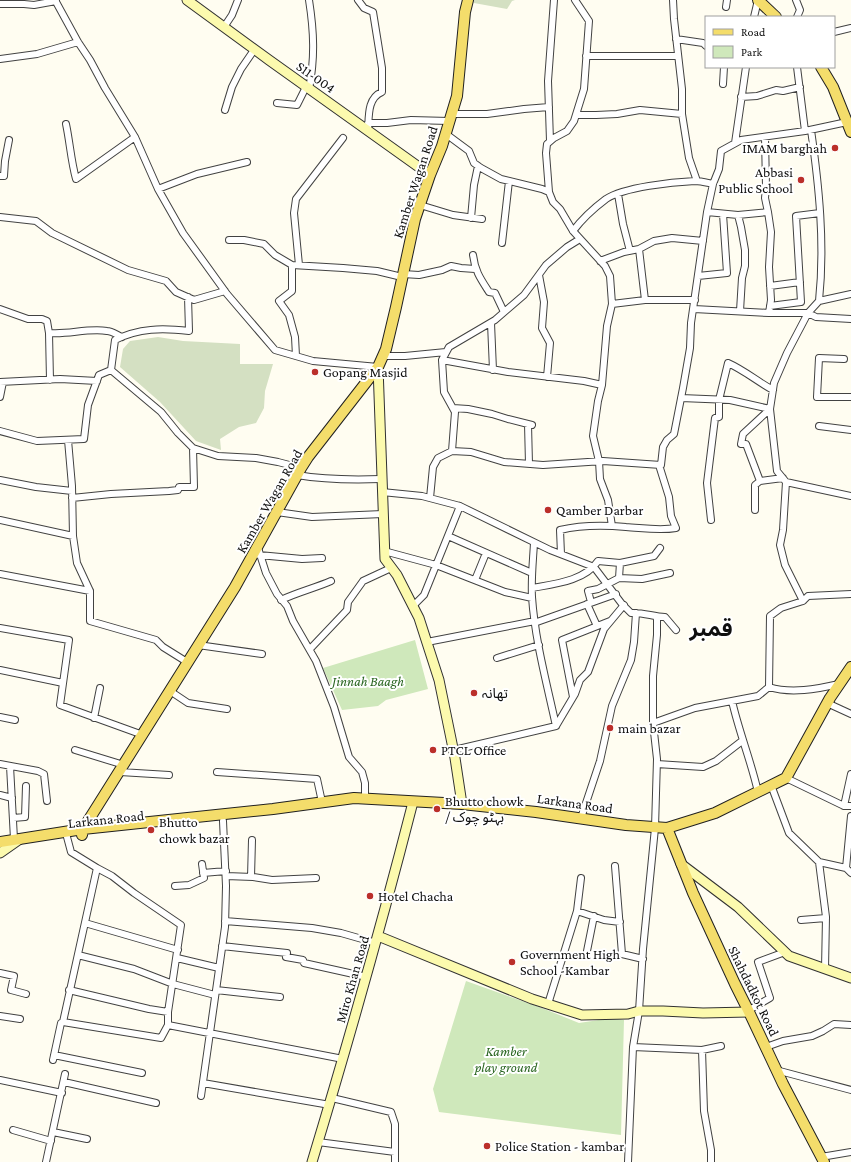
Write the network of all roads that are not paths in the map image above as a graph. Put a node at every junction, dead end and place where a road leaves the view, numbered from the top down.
1 (55, 0) edge
2 (187, 0) edge
3 (238, 0) edge
4 (309, 0) edge
5 (358, 0) edge
6 (468, 0) edge
7 (554, 0) edge
8 (575, 0) edge
9 (673, 0) edge
10 (727, 0) edge
11 (758, 0) edge
12 (796, 0) edge
13 (0, 4) edge
14 (726, 7) dead end
15 (754, 16) edge
16 (775, 16) edge
17 (797, 16) edge
18 (224, 27) junction
19 (851, 28) edge
20 (835, 32) edge
21 (676, 39) junction
22 (78, 42) junction
23 (705, 45) edge
24 (254, 50) junction
25 (586, 56) junction
26 (678, 56) junction
27 (0, 59) edge
28 (724, 68) edge
29 (746, 68) edge
30 (798, 68) edge
31 (822, 68) edge
32 (723, 84) dead end
33 (800, 87) junction
34 (308, 88) junction
35 (741, 97) junction
36 (278, 103) dead end
37 (549, 107) junction
38 (225, 110) dead end
39 (682, 114) junction
40 (576, 115) junction
41 (450, 118) junction
42 (849, 121) edge
43 (66, 124) dead end
44 (368, 127) junction
45 (808, 130) junction
46 (851, 132) edge
47 (446, 134) junction
48 (135, 137) junction
49 (765, 137) junction
50 (343, 138) dead end
51 (10, 140) dead end
52 (550, 141) junction
53 (735, 143) junction
54 (247, 162) dead end
55 (478, 166) junction
56 (430, 175) junction
57 (0, 176) edge
58 (509, 181) junction
59 (697, 181) junction
60 (713, 184) junction
61 (158, 189) junction
62 (549, 192) junction
63 (618, 194) junction
64 (420, 205) junction
65 (707, 212) junction
66 (768, 212) junction
67 (723, 214) junction
68 (820, 214) junction
69 (738, 215) junction
70 (0, 217) edge
71 (471, 218) junction
72 (482, 219) dead end
73 (573, 231) junction
74 (580, 239) junction
75 (229, 240) dead end
76 (703, 241) junction
77 (502, 243) dead end
78 (639, 249) junction
79 (630, 251) junction
80 (473, 255) dead end
81 (600, 261) junction
82 (292, 265) junction
83 (299, 265) junction
84 (475, 269) junction
85 (403, 275) junction
86 (538, 275) junction
87 (698, 276) junction
88 (800, 282) junction
89 (770, 286) junction
90 (225, 291) junction
91 (851, 294) edge
92 (188, 297) junction
93 (645, 300) junction
94 (695, 300) junction
95 (819, 301) junction
96 (612, 304) junction
97 (694, 308) junction
98 (0, 309) edge
99 (769, 310) junction
100 (740, 311) junction
101 (504, 312) junction
102 (808, 313) junction
103 (851, 319) edge
104 (491, 322) junction
105 (49, 333) junction
106 (122, 336) junction
107 (446, 352) junction
108 (296, 356) junction
109 (383, 356) junction
110 (844, 359) dead end
111 (442, 360) junction
112 (378, 367) junction
113 (111, 370) junction
114 (493, 370) junction
115 (547, 377) junction
116 (50, 380) junction
117 (97, 381) junction
118 (2, 382) edge
119 (602, 385) junction
120 (773, 390) junction
121 (0, 397) edge
122 (851, 397) edge
123 (681, 398) junction
124 (719, 400) junction
125 (453, 408) junction
126 (770, 409) junction
127 (819, 426) dead end
128 (851, 430) edge
129 (0, 431) edge
130 (68, 440) junction
131 (193, 448) junction
132 (452, 451) junction
133 (598, 461) junction
134 (529, 464) junction
135 (659, 465) junction
136 (299, 471) junction
137 (381, 479) junction
138 (0, 480) edge
139 (784, 480) junction
140 (760, 481) junction
141 (72, 491) junction
142 (382, 492) junction
143 (851, 496) edge
144 (72, 498) junction
145 (430, 498) junction
146 (460, 506) junction
147 (755, 510) dead end
148 (277, 512) junction
149 (383, 514) junction
150 (0, 520) edge
151 (711, 520) dead end
152 (612, 526) junction
153 (73, 536) junction
154 (448, 536) junction
155 (534, 543) junction
156 (660, 548) dead end
157 (384, 551) junction
158 (258, 552) junction
159 (486, 553) junction
160 (560, 554) junction
161 (322, 558) dead end
162 (620, 564) junction
163 (436, 565) junction
164 (594, 567) junction
165 (391, 568) junction
166 (532, 573) junction
167 (670, 573) dead end
168 (0, 574) edge
169 (619, 578) junction
170 (475, 580) junction
171 (331, 582) dead end
172 (608, 584) junction
173 (532, 588) junction
174 (90, 591) junction
175 (616, 594) junction
176 (851, 594) edge
177 (532, 598) junction
178 (281, 600) junction
179 (803, 601) junction
180 (589, 603) junction
181 (624, 605) junction
182 (413, 606) junction
183 (636, 612) junction
184 (657, 617) junction
185 (535, 621) junction
186 (611, 621) junction
187 (597, 626) junction
188 (0, 628) edge
189 (676, 630) dead end
190 (427, 642) junction
191 (198, 645) junction
192 (539, 645) junction
193 (310, 649) junction
194 (262, 654) dead end
195 (497, 658) dead end
196 (187, 662) junction
197 (851, 667) edge
198 (0, 670) edge
199 (63, 683) junction
200 (839, 684) junction
201 (769, 687) junction
202 (100, 688) dead end
203 (170, 691) junction
204 (573, 697) junction
205 (732, 701) junction
206 (827, 703) junction
207 (227, 709) dead end
208 (851, 714) edge
209 (0, 717) edge
210 (94, 718) junction
211 (15, 720) dead end
212 (652, 723) junction
213 (556, 726) junction
214 (143, 735) junction
215 (742, 742) junction
216 (75, 750) dead end
217 (454, 750) junction
218 (0, 764) edge
219 (657, 764) junction
220 (10, 766) junction
221 (122, 769) junction
222 (217, 772) dead end
223 (851, 774) edge
224 (169, 775) dead end
225 (786, 778) junction
226 (771, 785) junction
227 (26, 786) dead end
228 (758, 792) junction
229 (0, 795) edge
230 (12, 798) junction
231 (365, 798) junction
232 (383, 800) junction
233 (47, 801) dead end
234 (322, 802) junction
235 (413, 802) junction
236 (462, 804) junction
237 (848, 806) edge
238 (851, 817) edge
239 (13, 818) junction
240 (581, 818) junction
241 (223, 821) junction
242 (655, 828) junction
243 (667, 828) junction
244 (82, 832) junction
245 (67, 837) junction
246 (252, 840) dead end
247 (0, 842) edge
248 (11, 843) edge
249 (0, 853) edge
250 (819, 862) junction
251 (202, 864) dead end
252 (681, 864) junction
253 (615, 866) dead end
254 (96, 868) junction
255 (846, 868) junction
256 (203, 873) junction
257 (226, 873) junction
258 (851, 873) edge
259 (251, 877) junction
260 (316, 878) dead end
261 (581, 878) dead end
262 (175, 886) dead end
263 (576, 911) junction
264 (594, 916) junction
265 (826, 918) junction
266 (801, 920) dead end
267 (225, 921) junction
268 (620, 922) junction
269 (85, 923) junction
270 (377, 939) junction
271 (222, 946) junction
272 (178, 950) junction
273 (587, 951) dead end
274 (785, 952) junction
275 (78, 954) junction
276 (177, 958) junction
277 (643, 959) junction
278 (219, 968) junction
279 (825, 969) junction
280 (0, 973) edge
281 (367, 977) junction
282 (851, 978) edge
283 (173, 984) junction
284 (69, 990) junction
285 (215, 992) junction
286 (26, 994) dead end
287 (280, 997) dead end
288 (548, 1004) junction
289 (639, 1011) junction
290 (749, 1011) junction
291 (168, 1012) junction
292 (0, 1016) edge
293 (20, 1019) dead end
294 (63, 1022) junction
295 (851, 1025) edge
296 (168, 1026) junction
297 (209, 1034) junction
298 (721, 1046) dead end
299 (633, 1047) junction
300 (766, 1047) junction
301 (702, 1050) junction
302 (344, 1059) junction
303 (776, 1070) junction
304 (65, 1074) dead end
305 (142, 1074) dead end
306 (0, 1080) edge
307 (64, 1082) junction
308 (203, 1084) junction
309 (851, 1090) edge
310 (62, 1093) junction
311 (201, 1096) dead end
312 (331, 1102) junction
313 (156, 1103) dead end
314 (13, 1130) dead end
315 (53, 1132) junction
316 (87, 1139) dead end
317 (51, 1141) junction
318 (318, 1142) junction
319 (395, 1152) junction
320 (851, 1152) edge
321 (822, 1160) edge
322 (46, 1162) edge
323 (312, 1162) edge
324 (395, 1162) edge
325 (628, 1162) edge
326 (711, 1162) edge

1 - 13 street
1 - 22 street
2 - 18 street, S11-004
3 - 18 street
4 - 34 street
5 - 44 street
6 - 41 main road, Kamber Wagan Road
7 - 37 street
8 - 25 street
9 - 21 street
10 - 14 street
11 - 15 street
11 - 16 main road
12 - 17 street
18 - 24 street, S11-004
19 - 20 street
21 - 23 street
21 - 26 street
22 - 27 street
22 - 48 street
24 - 34 street, S11-004
24 - 38 street
25 - 26 street
25 - 40 street
26 - 39 street
28 - 32 street
29 - 35 street
30 - 33 street
31 - 42 main road
33 - 35 street
33 - 45 street
34 - 36 street
34 - 44 street, S11-004
35 - 53 street
37 - 41 street
37 - 52 street
39 - 40 street
39 - 59 street
40 - 52 street
41 - 44 street
41 - 47 main road, Kamber Wagan Road
42 - 45 street
42 - 46 main road
43 - 48 street
44 - 56 street, S11-004
45 - 49 street
45 - 68 street
47 - 55 street
47 - 56 main road, Kamber Wagan Road
48 - 61 street
49 - 53 street
49 - 66 street
50 - 83 street
51 - 57 street
52 - 62 street
53 - 60 street
54 - 61 street
55 - 58 street
55 - 71 street
56 - 64 main road, Kamber Wagan Road
58 - 62 street
58 - 77 street
59 - 60 street
59 - 63 street
60 - 65 street
61 - 90 street
62 - 73 street
63 - 73 street
63 - 79 street
64 - 71 street
64 - 85 main road, Kamber Wagan Road
65 - 67 street
65 - 76 street
66 - 69 street
66 - 89 street
67 - 69 street
67 - 87 street
68 - 88 street
68 - 95 street
69 - 100 street
70 - 92 street
71 - 72 street
73 - 74 street
74 - 81 street
74 - 86 street
75 - 82 street
76 - 78 street
76 - 87 street
78 - 79 street
78 - 93 street
79 - 81 street
80 - 84 street
81 - 96 street
82 - 83 street
82 - 108 street
83 - 85 street
84 - 85 street
84 - 101 street
85 - 109 main road, Kamber Wagan Road
86 - 101 street
86 - 115 street
87 - 94 street
88 - 89 street
88 - 99 street
89 - 99 street
90 - 92 street
90 - 108 street
91 - 95 street
92 - 106 street
93 - 94 street
93 - 96 street
94 - 97 street
95 - 102 street
96 - 119 street
97 - 100 street
97 - 123 street
98 - 105 street
99 - 100 street
99 - 102 street
101 - 104 street
102 - 103 street
102 - 120 street
104 - 107 street
104 - 114 street
105 - 106 street
105 - 116 street
106 - 113 street
107 - 109 street
107 - 111 street
108 - 112 street
109 - 112 main road, Kamber Wagan Road
110 - 122 street
111 - 114 street
111 - 125 street
112 - 136 main road, Kamber Wagan Road
112 - 137 street
113 - 117 street
113 - 131 street
114 - 115 street
115 - 119 street
116 - 117 street
116 - 118 street
117 - 130 street
118 - 121 street
119 - 133 street
120 - 124 street
120 - 126 street
123 - 124 street
123 - 135 street
124 - 126 street
124 - 151 street
125 - 132 street
125 - 134 street
126 - 139 street
126 - 140 street
127 - 128 street
129 - 130 street
130 - 141 street
131 - 136 street
131 - 144 street
132 - 134 street
132 - 145 street
133 - 134 street
133 - 135 street
133 - 152 street
135 - 152 street
136 - 137 street
136 - 148 main road, Kamber Wagan Road
137 - 142 street
138 - 141 street
139 - 140 street
139 - 143 street
139 - 179 street
140 - 147 street
141 - 144 street
142 - 145 street
142 - 149 street
144 - 153 street
145 - 146 street
146 - 154 street
146 - 155 street
148 - 149 street
148 - 158 main road, Kamber Wagan Road
149 - 157 street
150 - 153 street
152 - 160 street
153 - 174 street
154 - 159 street
154 - 163 street
155 - 160 street
155 - 166 street
156 - 162 street
157 - 163 street
157 - 165 street
158 - 161 street
158 - 178 street
158 - 191 main road, Kamber Wagan Road
159 - 166 street
159 - 170 street
160 - 164 street
162 - 164 street
162 - 169 street
163 - 170 street
163 - 182 street
164 - 172 street
164 - 173 street
165 - 182 street
165 - 193 street
166 - 173 street
167 - 169 street
168 - 174 street
169 - 172 street
170 - 177 street
171 - 178 street
172 - 175 street
172 - 180 street
173 - 177 street
174 - 196 street
175 - 180 street
175 - 181 street
176 - 179 street
177 - 185 street
178 - 193 street
179 - 201 street
180 - 185 street
180 - 187 street
181 - 183 street
181 - 186 street
182 - 190 street
183 - 184 street
183 - 240 street
184 - 189 street
184 - 212 street
185 - 190 street
185 - 192 street
186 - 187 street
186 - 204 street
187 - 204 street
188 - 199 street
190 - 217 street
191 - 194 street
191 - 196 main road, Kamber Wagan Road
192 - 195 street
192 - 213 street
193 - 231 street
196 - 203 main road, Kamber Wagan Road
197 - 200 main road
198 - 199 street
199 - 210 street
200 - 201 street
200 - 206 main road
201 - 205 street
202 - 210 street
203 - 207 street
203 - 214 main road, Kamber Wagan Road
204 - 213 street
205 - 212 street
205 - 215 street
206 - 208 street
206 - 225 main road
209 - 211 street
210 - 214 street
212 - 219 street
213 - 217 street
214 - 221 main road, Kamber Wagan Road
215 - 219 street
215 - 228 street
216 - 221 street
217 - 236 street
218 - 220 street
219 - 242 street
220 - 230 street
220 - 233 street
221 - 224 street
221 - 244 main road, Kamber Wagan Road
222 - 234 street
223 - 237 street
225 - 226 main road, Larkana Road
225 - 237 street
226 - 228 main road, Larkana Road
226 - 250 street
227 - 239 street
228 - 243 main road, Larkana Road
229 - 230 street
230 - 239 street
231 - 232 main road, Larkana Road
231 - 234 main road, Larkana Road
232 - 235 main road, Larkana Road
232 - 241 main road, Larkana Road
234 - 244 main road, Larkana Road
235 - 236 main road, Larkana Road
235 - 270 street, Miro Khan Road
236 - 240 main road, Larkana Road
238 - 255 street
239 - 248 street
240 - 242 main road, Larkana Road
241 - 244 main road, Larkana Road
241 - 257 street
242 - 243 main road, Larkana Road
242 - 277 street
243 - 252 main road, Shahdadkot Road
244 - 245 main road, Larkana Road
244 - 248 main road, Larkana Road
245 - 248 main road, Larkana Road
245 - 254 street
246 - 259 street
247 - 248 main road, Larkana Road
248 - 249 street
250 - 255 street
250 - 265 street
251 - 256 street
252 - 274 street
252 - 290 main road, Shahdadkot Road
253 - 268 street
254 - 269 street
254 - 272 street
255 - 258 street
256 - 257 street
256 - 262 street
257 - 259 street
257 - 267 street
259 - 260 street
261 - 263 street
263 - 264 street
263 - 288 street
264 - 268 street
264 - 273 street
265 - 266 street
265 - 279 street
267 - 270 street
267 - 271 street
268 - 277 street
269 - 272 street
269 - 275 street
270 - 281 street, Miro Khan Road
270 - 288 street
271 - 278 street
271 - 281 street
272 - 276 street
274 - 279 street
274 - 290 street
275 - 283 street
275 - 284 street
276 - 278 street
276 - 283 street
277 - 289 street
278 - 285 street
279 - 282 street
280 - 286 street
281 - 302 street, Miro Khan Road
283 - 285 street
283 - 291 street
284 - 291 street
284 - 294 street
285 - 287 street
285 - 297 street
288 - 289 street
289 - 290 street
289 - 299 street
290 - 300 main road, Shahdadkot Road
291 - 296 street
292 - 293 street
294 - 296 street
294 - 305 street
295 - 300 street
296 - 297 street
297 - 302 street
297 - 308 street
298 - 301 street
299 - 301 street
299 - 325 street
300 - 303 main road, Shahdadkot Road
301 - 326 street
302 - 312 street, Miro Khan Road
303 - 309 street
303 - 321 main road, Shahdadkot Road
304 - 307 street
306 - 310 street
307 - 310 street
307 - 313 street
308 - 311 street
308 - 312 street
310 - 315 street
312 - 318 street, Miro Khan Road
312 - 319 street
314 - 317 street
315 - 316 street
315 - 317 street
317 - 322 street
318 - 319 street
318 - 323 street, Miro Khan Road
319 - 324 street
320 - 321 street

